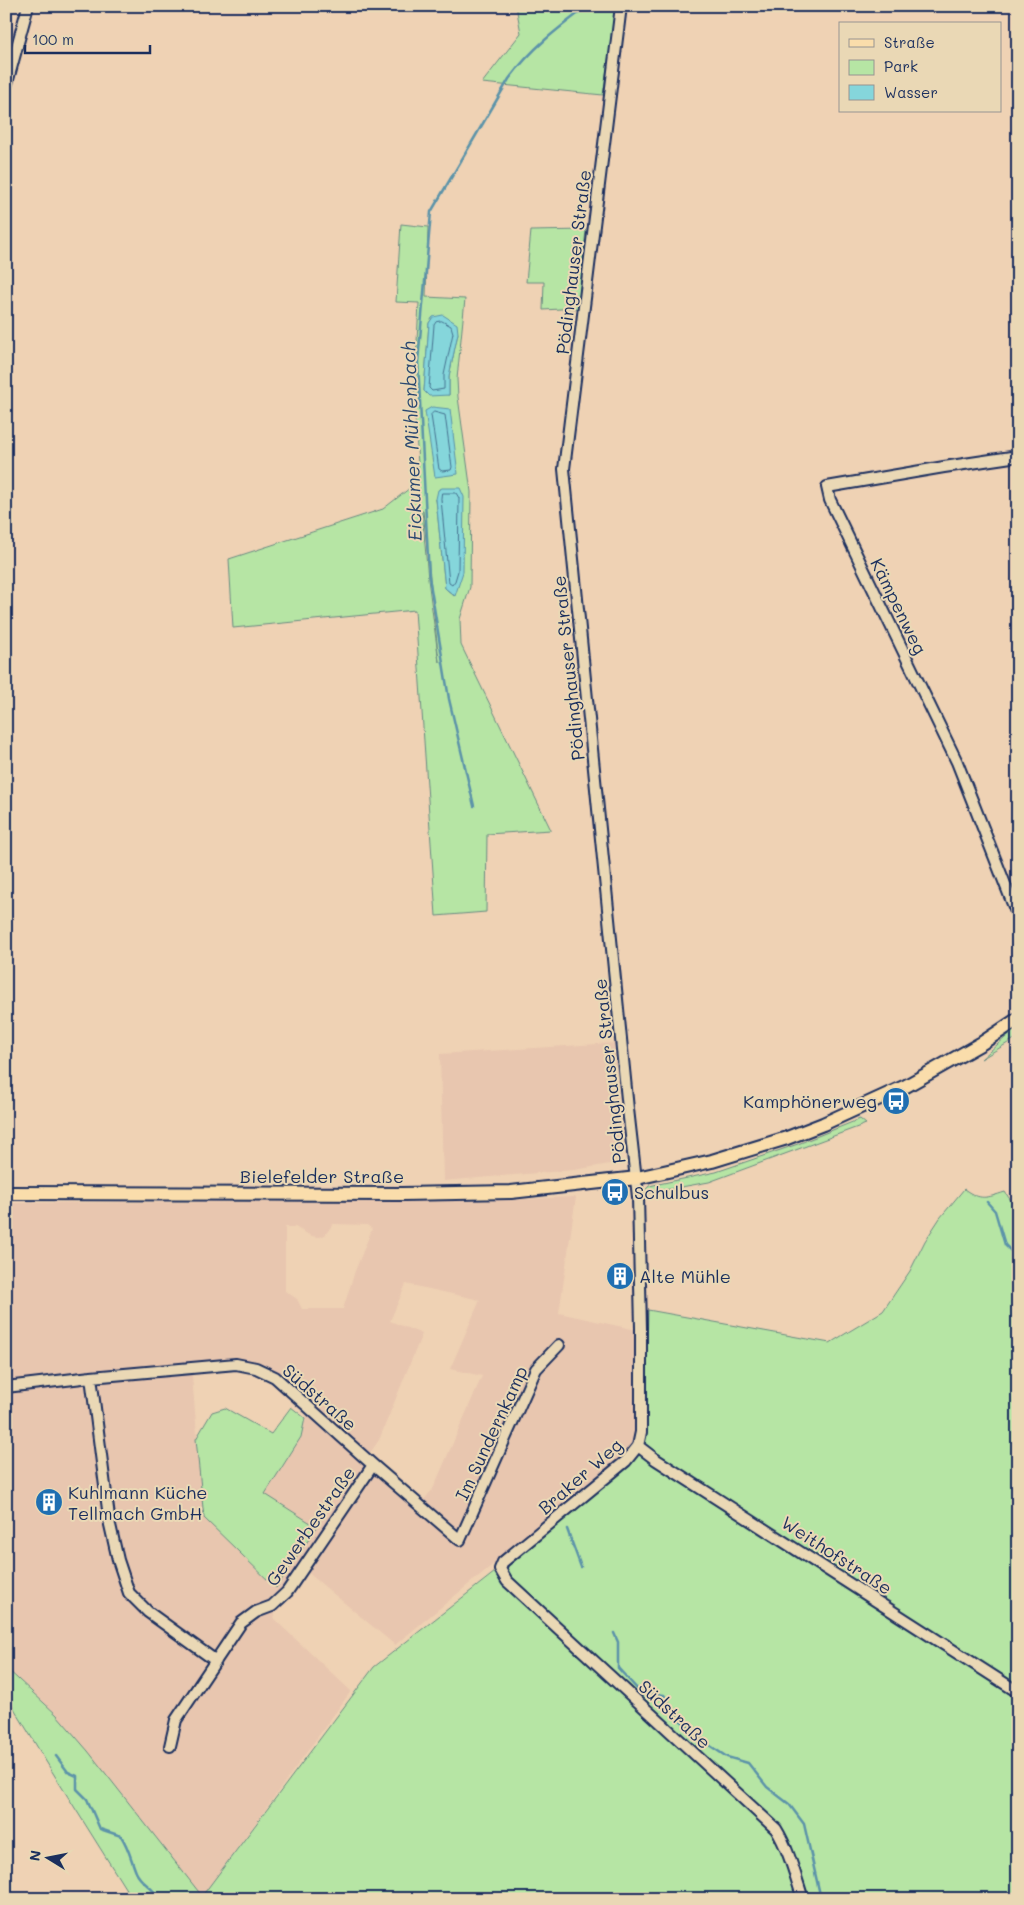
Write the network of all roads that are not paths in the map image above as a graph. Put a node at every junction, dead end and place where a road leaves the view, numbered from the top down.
1 (28, 6) edge
2 (621, 6) edge
3 (6, 87) edge
4 (1018, 456) edge
5 (1018, 917) edge
6 (1018, 1019) edge
7 (637, 1178) junction
8 (6, 1193) edge
9 (642, 1328) joint
10 (560, 1345) dead end
11 (91, 1377) junction
12 (6, 1387) edge
13 (638, 1446) junction
14 (373, 1465) junction
15 (460, 1540) joint
16 (500, 1569) joint
17 (216, 1661) junction
18 (1018, 1692) edge
19 (170, 1746) dead end
20 (803, 1899) edge

1 - 3 street
2 - 7 street, Pödinghauser Straße
4 - 5 street, Kämpenweg
6 - 7 main road, Bielefelder Straße
7 - 8 main road, Bielefelder Straße
7 - 9 street, Pödinghauser Straße
9 - 13 street, Braker Weg
10 - 15 street, Im Sundernkamp
11 - 12 street, Südstraße
11 - 14 street, Südstraße
11 - 17 street
13 - 16 street, Braker Weg
13 - 18 street, Weithofstraße
14 - 15 street, Südstraße
14 - 17 street, Gewerbestraße
16 - 20 street, Südstraße
17 - 19 street, Gewerbestraße

